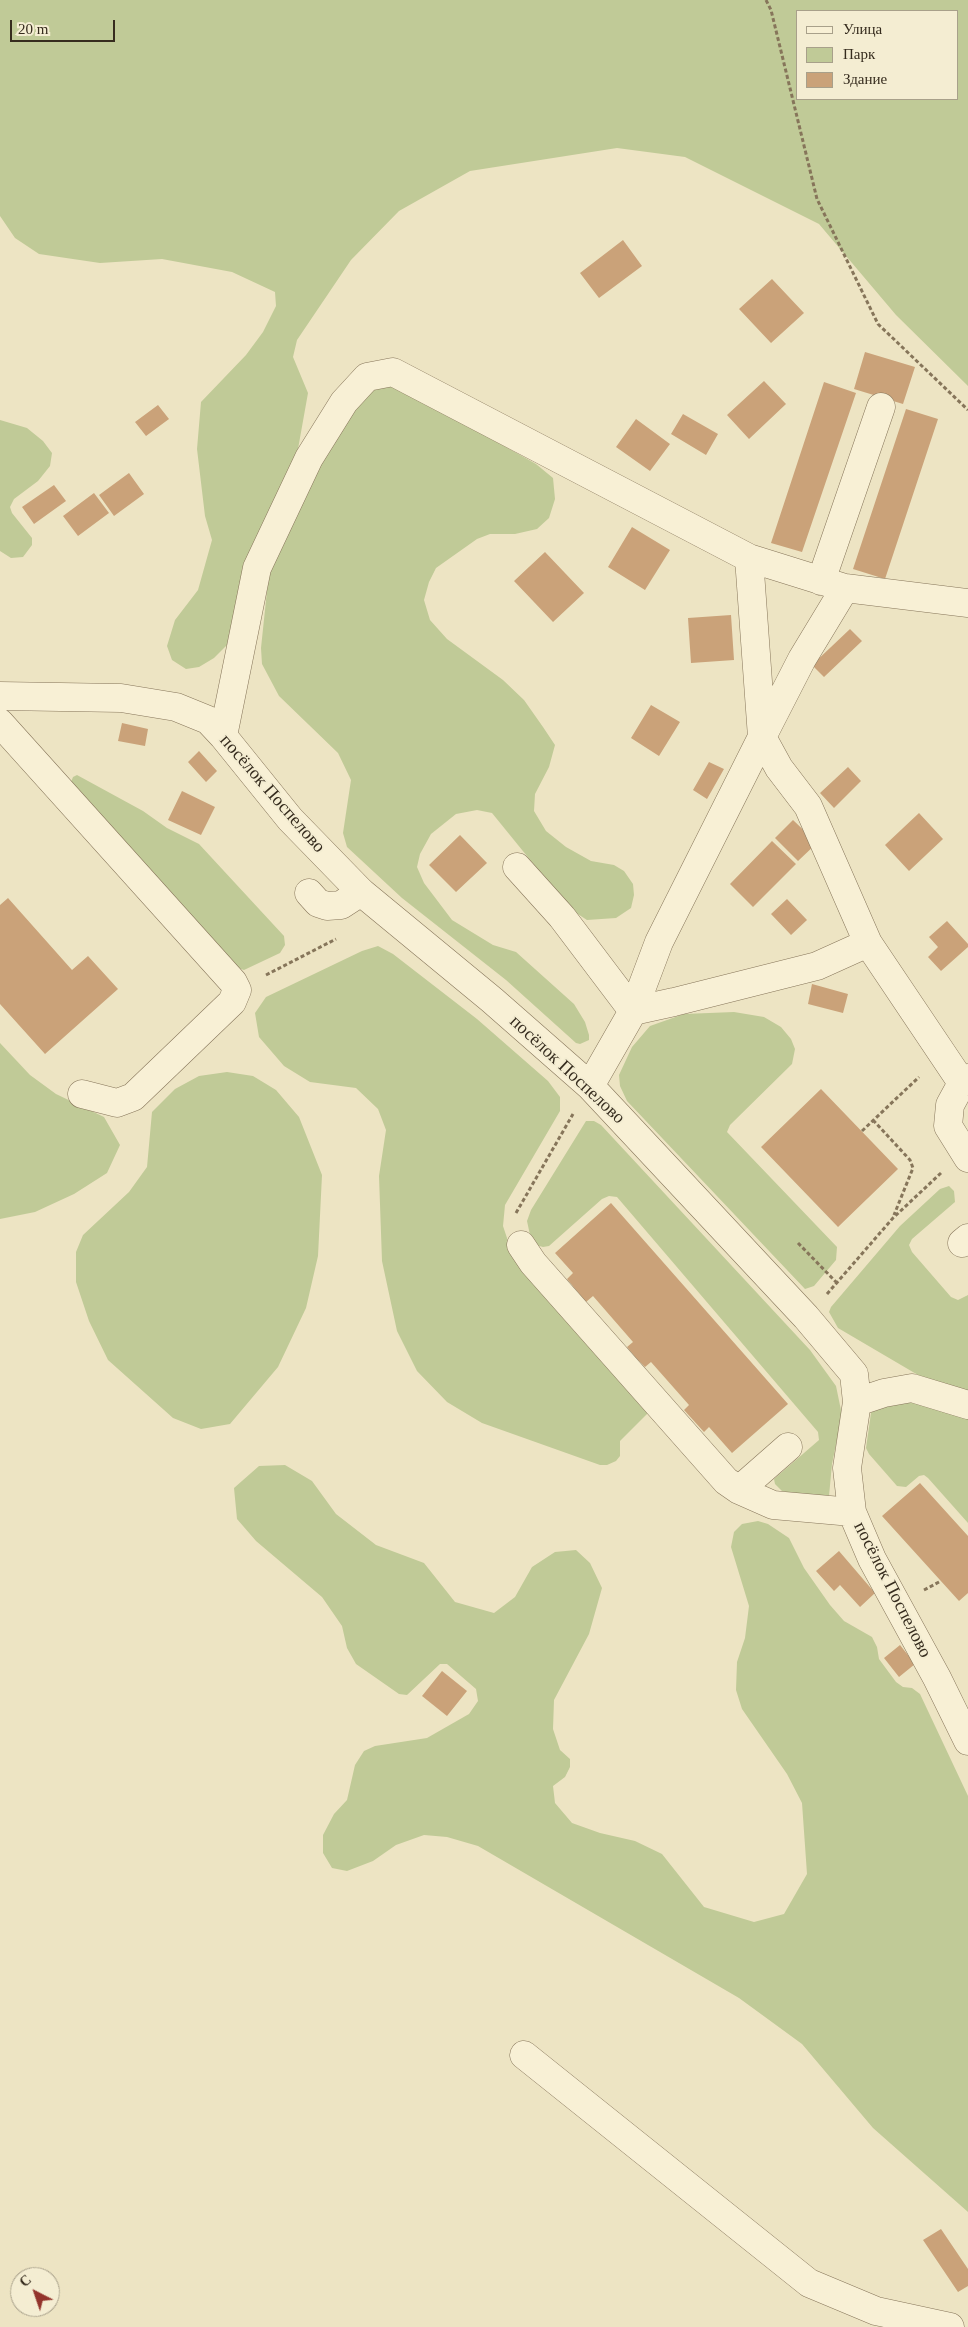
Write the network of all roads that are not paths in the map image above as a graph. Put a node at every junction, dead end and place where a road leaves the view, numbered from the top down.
1 (881, 407) dead end
2 (749, 558) junction
3 (833, 584) junction
4 (968, 603) edge
5 (0, 696) edge
6 (1, 725) edge
7 (223, 736) junction
8 (762, 737) junction
9 (517, 867) dead end
10 (361, 892) junction
11 (309, 893) dead end
12 (868, 943) junction
13 (633, 1011) junction
14 (965, 1080) edge
15 (590, 1086) junction
16 (82, 1094) dead end
17 (966, 1155) edge
18 (521, 1244) road end
19 (857, 1402) junction
20 (968, 1405) edge
21 (788, 1447) dead end
22 (739, 1490) junction
23 (852, 1512) junction
24 (968, 1741) edge
25 (524, 2055) dead end
26 (950, 2327) edge

1 - 3 street
2 - 3 street
2 - 7 street
2 - 8 street
3 - 4 street
3 - 8 street
5 - 7 street, посёлок Поспелово
6 - 16 street
7 - 10 street, посёлок Поспелово
8 - 12 street
8 - 13 street
9 - 13 street
10 - 11 street
10 - 15 street, посёлок Поспелово
12 - 13 street
12 - 14 street
13 - 15 street
14 - 17 street
15 - 19 street, посёлок Поспелово
18 - 22 street
19 - 20 street
19 - 23 street, посёлок Поспелово
21 - 22 street
22 - 23 street
23 - 24 street, посёлок Поспелово
25 - 26 street

